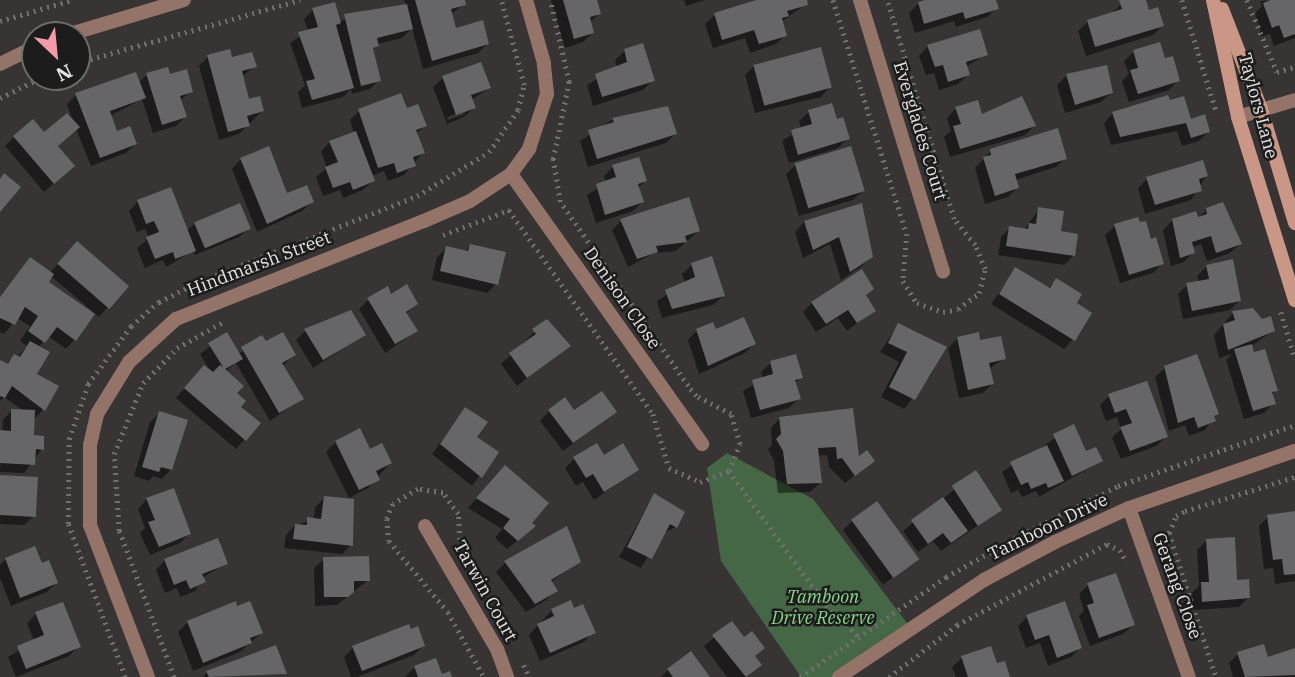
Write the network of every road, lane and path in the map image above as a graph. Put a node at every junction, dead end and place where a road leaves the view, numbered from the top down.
1 (72, 0) edge
2 (184, 0) edge
3 (300, 0) edge
4 (501, 0) edge
5 (526, 0) edge
6 (860, 0) edge
7 (1213, 0) edge
8 (1219, 0) edge
9 (1247, 0) edge
10 (0, 21) edge
11 (91, 28) edge
12 (21, 54) edge
13 (91, 60) edge
14 (0, 64) edge
15 (1295, 66) edge
16 (21, 87) edge
17 (0, 98) edge
18 (1295, 100) edge
19 (1261, 109) junction
20 (1238, 117) junction
21 (511, 174) junction
22 (554, 175) dead end
23 (1295, 223) edge
24 (431, 239) dead end
25 (943, 272) dead end
26 (1295, 300) edge
27 (234, 316) dead end
28 (702, 444) dead end
29 (1295, 452) edge
30 (729, 471) junction
31 (1295, 477) edge
32 (1129, 508) junction
33 (425, 526) dead end
34 (1169, 533) junction
35 (1158, 536) dead end
36 (1120, 550) dead end
37 (125, 677) edge
38 (148, 677) edge
39 (174, 677) edge
40 (508, 677) edge
41 (800, 677) edge
42 (839, 677) edge
43 (889, 677) edge
44 (1189, 677) edge
45 (1216, 677) edge

1 - 10 path
2 - 11 street
3 - 13 path
4 - 37 path
5 - 21 street, Hindmarsh Street
6 - 25 street, Everglades Court
7 - 20 main road, Taylors Lane
8 - 19 main road, Taylors Lane
9 - 15 path
12 - 14 street
16 - 17 path
18 - 19 street
19 - 20 street
19 - 23 main road, Taylors Lane
20 - 26 main road, Taylors Lane
21 - 28 street, Denison Close
21 - 38 street, Hindmarsh Street
22 - 30 path
24 - 30 path
27 - 39 path
29 - 32 street, Tamboon Drive
30 - 41 path
31 - 34 path
32 - 42 street, Tamboon Drive
32 - 44 street, Gerang Close
33 - 40 street, Tarwin Court
34 - 35 path
34 - 45 path
36 - 43 path

